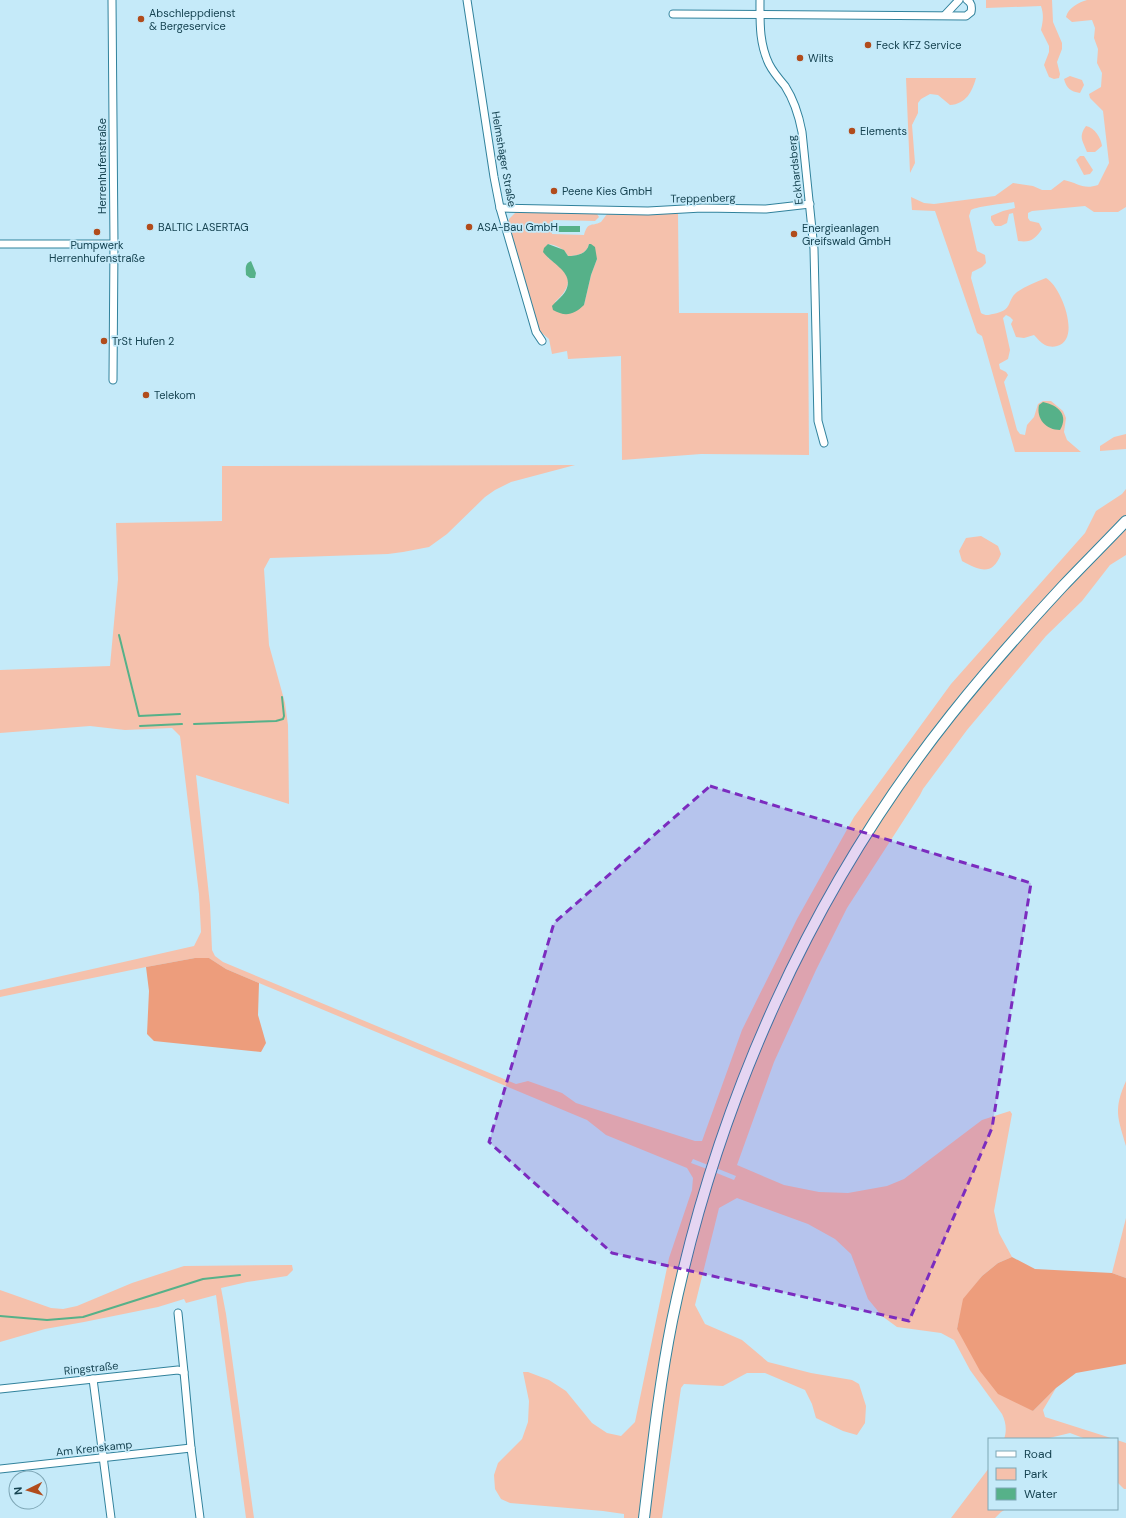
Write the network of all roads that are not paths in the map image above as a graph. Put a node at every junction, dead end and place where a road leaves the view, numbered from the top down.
1 (112, 0) edge
2 (468, 0) edge
3 (760, 0) edge
4 (959, 0) edge
5 (967, 0) edge
6 (673, 14) dead end
7 (760, 14) junction
8 (945, 15) junction
9 (810, 204) junction
10 (500, 208) junction
11 (0, 244) edge
12 (114, 244) junction
13 (542, 341) dead end
14 (113, 380) dead end
15 (824, 443) dead end
16 (1126, 521) edge
17 (178, 1313) dead end
18 (184, 1372) junction
19 (93, 1379) junction
20 (0, 1389) edge
21 (191, 1448) junction
22 (103, 1458) junction
23 (0, 1469) edge
24 (111, 1518) edge
25 (200, 1518) edge
26 (644, 1518) edge

1 - 12 street, Herrenhufenstraße
2 - 10 street, Helmshäger Straße
3 - 7 street, Eckhardsberg
4 - 8 street
5 - 8 street
6 - 7 street
7 - 8 street
7 - 9 street, Eckhardsberg
9 - 10 street, Treppenberg
9 - 15 street, Eckhardsberg
10 - 13 street, Helmshäger Straße
11 - 12 street
12 - 14 street, Herrenhufenstraße
16 - 26 highway
17 - 18 street
18 - 19 street, Ringstraße
18 - 21 street
19 - 20 street, Ringstraße
19 - 22 street
21 - 22 street, Am Krenskamp
21 - 25 street
22 - 23 street, Am Krenskamp
22 - 24 street

